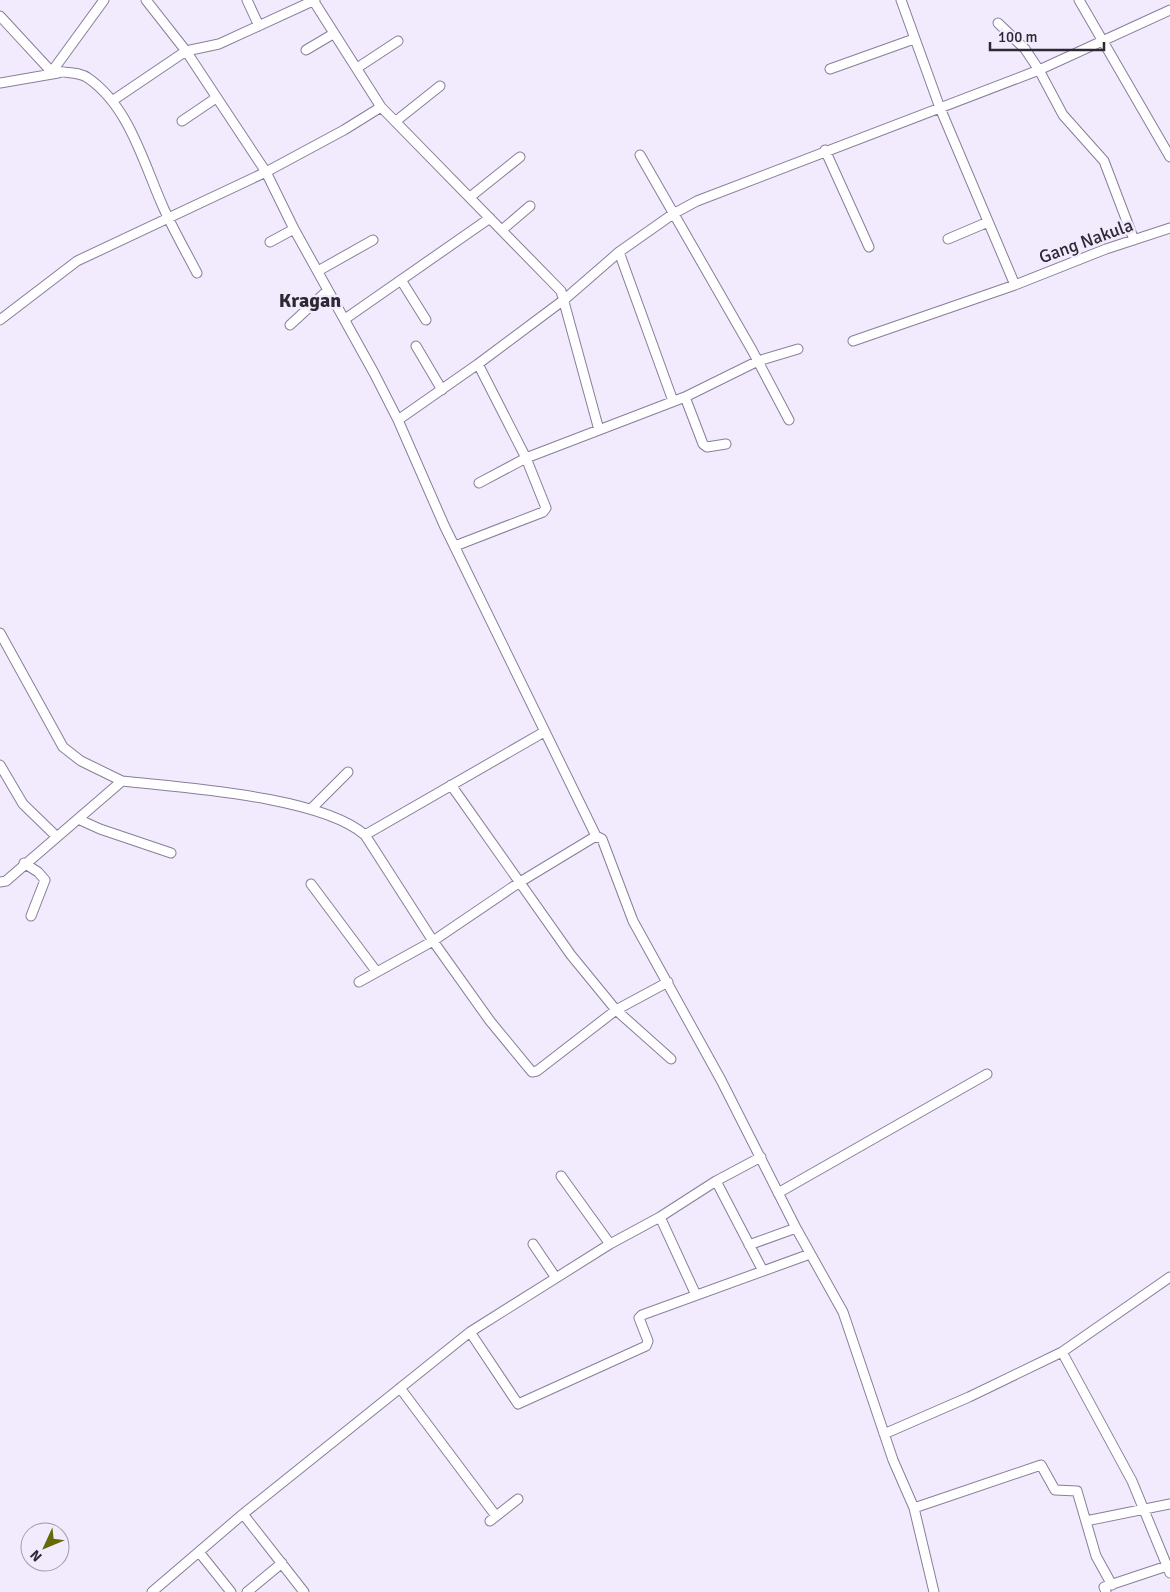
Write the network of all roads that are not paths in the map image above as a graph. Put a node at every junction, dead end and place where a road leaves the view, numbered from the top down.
1 (104, 0) edge
2 (146, 0) edge
3 (247, 0) edge
4 (314, 0) edge
5 (901, 0) edge
6 (1080, 0) edge
7 (1170, 10) edge
8 (0, 16) edge
9 (998, 23) dead end
10 (260, 26) junction
11 (333, 34) junction
12 (914, 38) junction
13 (1104, 39) junction
14 (398, 41) dead end
15 (306, 50) dead end
16 (186, 51) junction
17 (357, 68) junction
18 (830, 69) dead end
19 (1039, 70) junction
20 (55, 71) junction
21 (0, 83) edge
22 (440, 86) dead end
23 (216, 98) junction
24 (112, 101) junction
25 (381, 106) junction
26 (940, 108) junction
27 (182, 121) dead end
28 (396, 121) junction
29 (825, 150) junction
30 (640, 156) dead end
31 (520, 157) dead end
32 (1170, 157) edge
33 (266, 172) junction
34 (470, 197) junction
35 (530, 206) dead end
36 (673, 214) junction
37 (168, 218) junction
38 (490, 218) junction
39 (988, 222) junction
40 (1170, 228) edge
41 (294, 229) junction
42 (502, 230) junction
43 (948, 239) dead end
44 (373, 240) dead end
45 (1134, 240) junction
46 (270, 242) dead end
47 (869, 247) dead end
48 (618, 252) junction
49 (318, 271) junction
50 (197, 273) dead end
51 (401, 280) junction
52 (1015, 285) junction
53 (328, 290) junction
54 (564, 299) junction
55 (345, 319) junction
56 (0, 320) edge
57 (426, 320) dead end
58 (290, 325) dead end
59 (853, 341) dead end
60 (416, 346) dead end
61 (798, 349) dead end
62 (758, 361) junction
63 (478, 364) junction
64 (442, 390) junction
65 (685, 397) junction
66 (673, 402) junction
67 (398, 420) junction
68 (789, 420) dead end
69 (599, 430) junction
70 (726, 444) dead end
71 (526, 458) junction
72 (480, 483) dead end
73 (455, 546) junction
74 (0, 634) edge
75 (544, 732) junction
76 (0, 765) edge
77 (348, 772) dead end
78 (122, 781) junction
79 (451, 785) junction
80 (311, 809) junction
81 (78, 819) junction
82 (365, 835) junction
83 (56, 836) junction
84 (596, 836) junction
85 (171, 853) dead end
86 (24, 863) junction
87 (0, 882) edge
88 (520, 882) junction
89 (311, 884) dead end
90 (31, 916) dead end
91 (433, 941) junction
92 (376, 971) junction
93 (359, 982) dead end
94 (668, 982) junction
95 (616, 1010) junction
96 (670, 1059) dead end
97 (987, 1074) dead end
98 (761, 1157) junction
99 (561, 1176) dead end
100 (716, 1181) junction
101 (778, 1193) junction
102 (660, 1217) junction
103 (796, 1228) junction
104 (533, 1244) dead end
105 (610, 1244) junction
106 (749, 1245) junction
107 (810, 1254) junction
108 (763, 1271) junction
109 (1170, 1277) edge
110 (556, 1278) junction
111 (696, 1295) junction
112 (470, 1332) junction
113 (1062, 1352) junction
114 (400, 1388) junction
115 (884, 1434) junction
116 (518, 1499) dead end
117 (1170, 1504) edge
118 (914, 1508) junction
119 (1145, 1510) junction
120 (243, 1514) junction
121 (1086, 1521) junction
122 (199, 1552) junction
123 (282, 1563) junction
124 (1169, 1570) edge
125 (1109, 1588) edge
126 (152, 1592) edge
127 (230, 1592) edge
128 (248, 1592) edge
129 (304, 1592) edge
130 (934, 1592) edge

1 - 20 street
2 - 16 street
3 - 10 street
4 - 10 street
4 - 11 street
5 - 12 street
6 - 13 street
7 - 13 street
8 - 20 street
9 - 19 street
10 - 16 street
11 - 15 street
11 - 17 street
12 - 18 street
12 - 26 street
13 - 19 street
13 - 32 street
14 - 17 street
16 - 23 street
16 - 24 street
17 - 25 street
19 - 26 street
19 - 45 street
20 - 21 street
20 - 24 street
22 - 28 street
23 - 27 street
23 - 33 street
24 - 37 street
25 - 28 street
25 - 33 street
26 - 29 street
26 - 39 street
28 - 34 street
29 - 36 street
29 - 47 street
30 - 36 street
31 - 34 street
33 - 37 street
33 - 41 street
34 - 38 street
35 - 42 street
36 - 48 street
36 - 62 street
37 - 50 street
37 - 56 street
38 - 42 street
38 - 51 street
39 - 43 street
39 - 52 street
40 - 45 street, Gang Nakula
41 - 46 street
41 - 49 street
42 - 54 street
44 - 49 street
45 - 52 street, Gang Nakula
48 - 54 street
48 - 66 street
49 - 53 street
51 - 55 street
51 - 57 street
52 - 59 street, Gang Nakula
53 - 55 street
53 - 58 street
54 - 63 street
54 - 69 street
55 - 67 street
60 - 64 street
61 - 62 street
62 - 65 street
62 - 68 street
63 - 64 street
63 - 71 street
64 - 67 street
65 - 66 street
65 - 70 street
66 - 69 street
67 - 73 street
69 - 71 street
71 - 72 street
71 - 73 street
73 - 75 street
74 - 78 street
75 - 79 street
75 - 84 street
76 - 83 street
77 - 80 street
78 - 80 street
78 - 81 street
79 - 82 street
79 - 88 street
80 - 82 street
81 - 83 street
81 - 85 street
82 - 91 street
83 - 86 street
84 - 88 street
84 - 94 street
86 - 87 street
86 - 90 street
88 - 91 street
88 - 95 street
89 - 92 street
91 - 92 street
91 - 95 street
92 - 93 street
94 - 95 street
94 - 98 street
95 - 96 street
97 - 101 street
98 - 100 street
98 - 101 street
99 - 105 street
100 - 102 street
100 - 106 street
101 - 103 street
102 - 105 street
102 - 111 street
103 - 106 street
103 - 107 street
104 - 110 street
105 - 110 street
106 - 108 street
107 - 108 street
107 - 115 street
108 - 111 street
109 - 113 street
110 - 112 street
111 - 112 street
112 - 114 street
113 - 115 street
113 - 119 street
114 - 116 street
114 - 120 street
115 - 118 street
117 - 119 street
118 - 121 street
118 - 130 street
119 - 121 street
119 - 124 street
120 - 122 street
120 - 123 street
121 - 125 street
122 - 126 street
122 - 127 street
123 - 128 street
123 - 129 street
124 - 125 street

